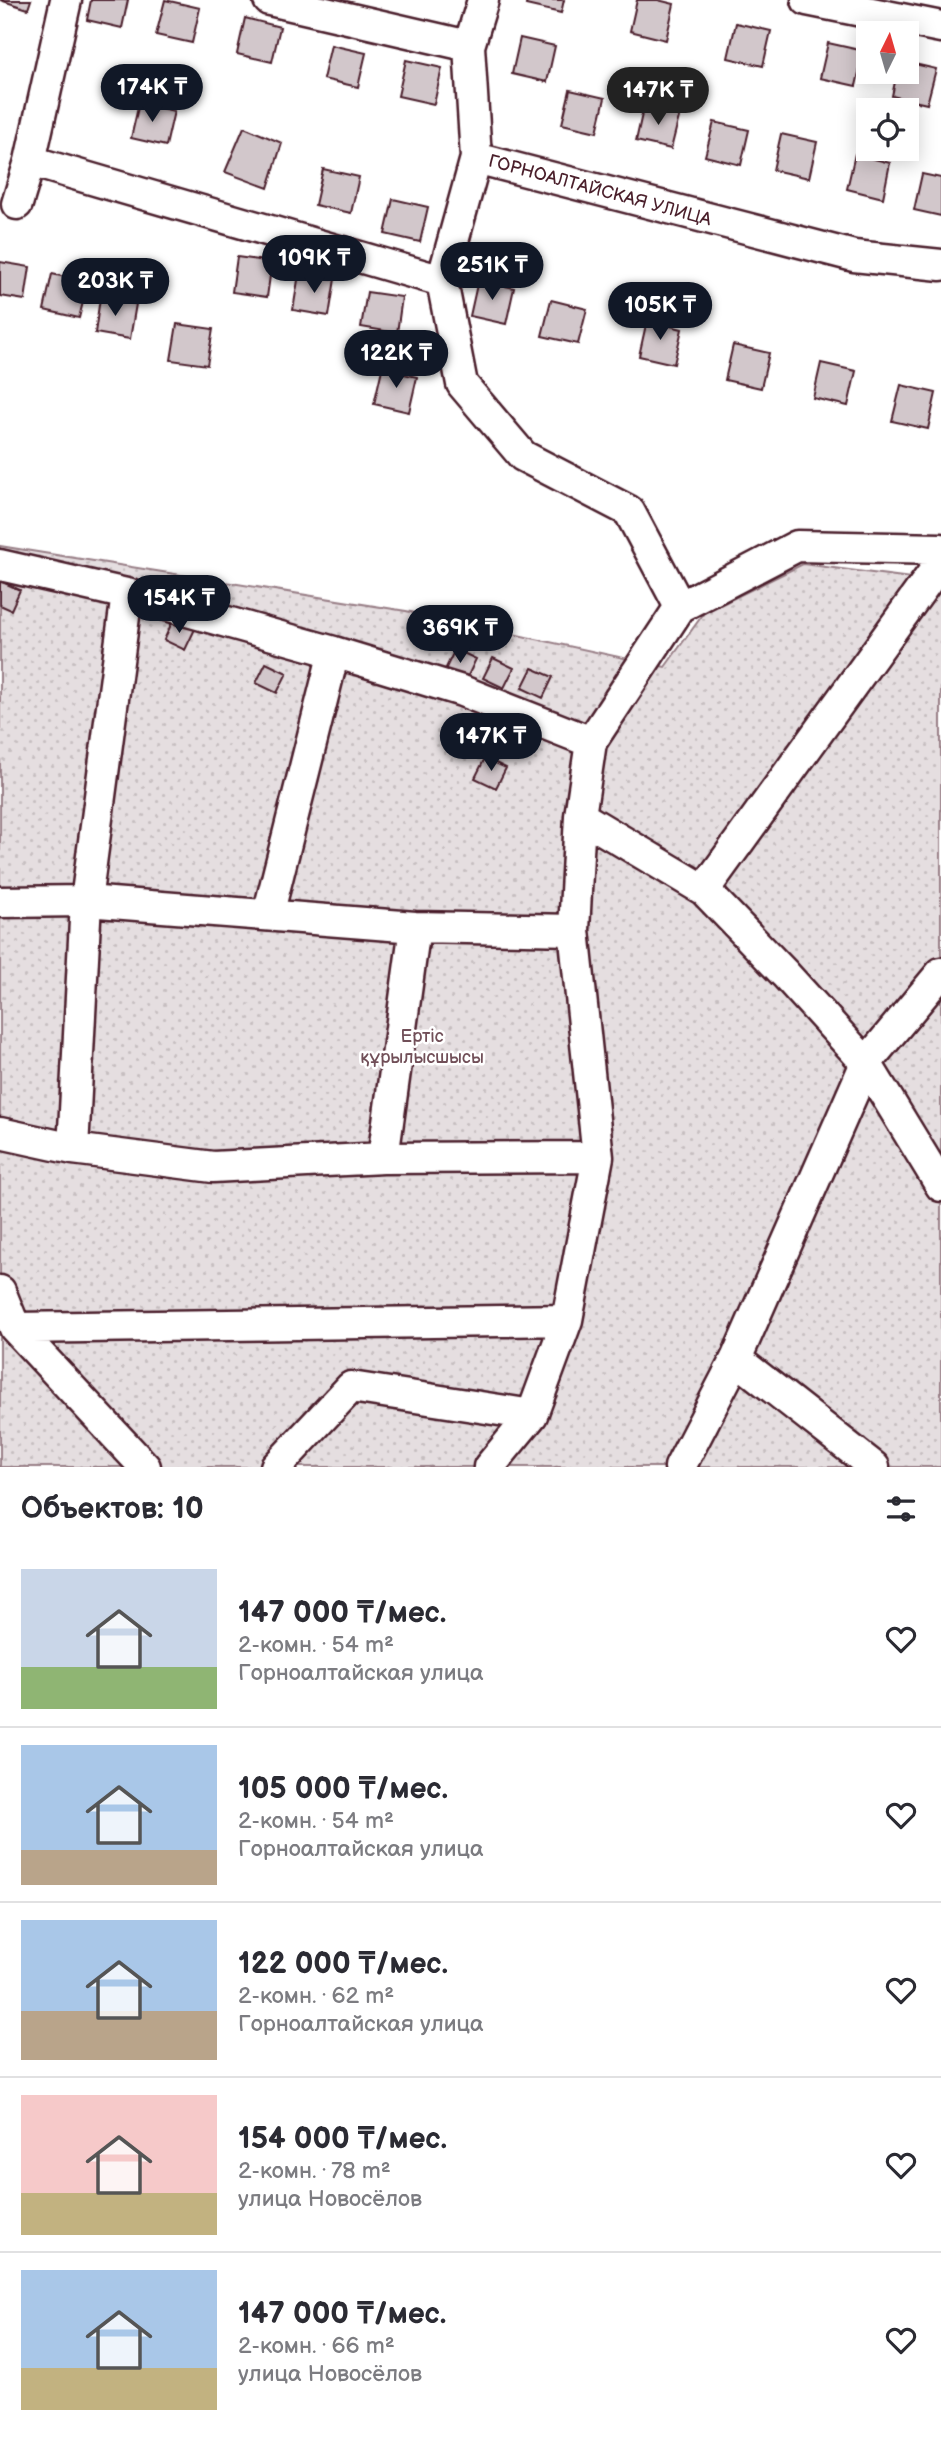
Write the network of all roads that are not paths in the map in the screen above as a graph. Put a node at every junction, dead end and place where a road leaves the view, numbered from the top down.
1 (66, 0) edge
2 (269, 0) edge
3 (483, 0) edge
4 (807, 0) edge
5 (941, 27) edge
6 (469, 46) junction
7 (476, 158) junction
8 (30, 162) junction
9 (17, 204) dead end
10 (941, 265) edge
11 (442, 281) junction
12 (941, 549) edge
13 (941, 562) edge
14 (0, 565) edge
15 (127, 594) junction
16 (680, 607) junction
17 (334, 652) junction
18 (591, 742) junction
19 (580, 816) junction
20 (704, 890) junction
21 (86, 901) junction
22 (0, 902) edge
23 (268, 915) junction
24 (415, 927) junction
25 (574, 930) junction
26 (941, 973) edge
27 (866, 1063) junction
28 (0, 1133) edge
29 (73, 1149) junction
30 (598, 1157) junction
31 (383, 1158) junction
32 (941, 1186) edge
33 (0, 1290) edge
34 (567, 1320) junction
35 (15, 1328) junction
36 (736, 1359) junction
37 (532, 1415) junction
38 (145, 1467) edge
39 (276, 1467) edge
40 (489, 1467) edge
41 (680, 1467) edge
42 (874, 1467) edge

1 - 8 street
2 - 6 street
3 - 6 street
4 - 5 street
6 - 7 street
7 - 10 street, ГОРНОАЛТАЙСКАЯ УЛИЦА
7 - 11 street, ГОРНОАЛТАЙСКАЯ УЛИЦА
8 - 9 street
8 - 11 street
11 - 16 street
12 - 16 street
13 - 20 street
14 - 15 street
15 - 17 street
15 - 21 street
16 - 18 street
17 - 18 street
17 - 23 street
18 - 19 street
19 - 20 street
19 - 25 street
20 - 27 street
21 - 22 street
21 - 23 street
21 - 29 street
23 - 24 street
24 - 25 street
24 - 31 street
25 - 30 street
26 - 27 street
27 - 32 street
27 - 36 street
28 - 29 street
29 - 31 street
30 - 31 street
30 - 34 street
33 - 35 street
34 - 35 street
34 - 37 street
35 - 38 street
36 - 41 street
36 - 42 street
37 - 39 street
37 - 40 street

